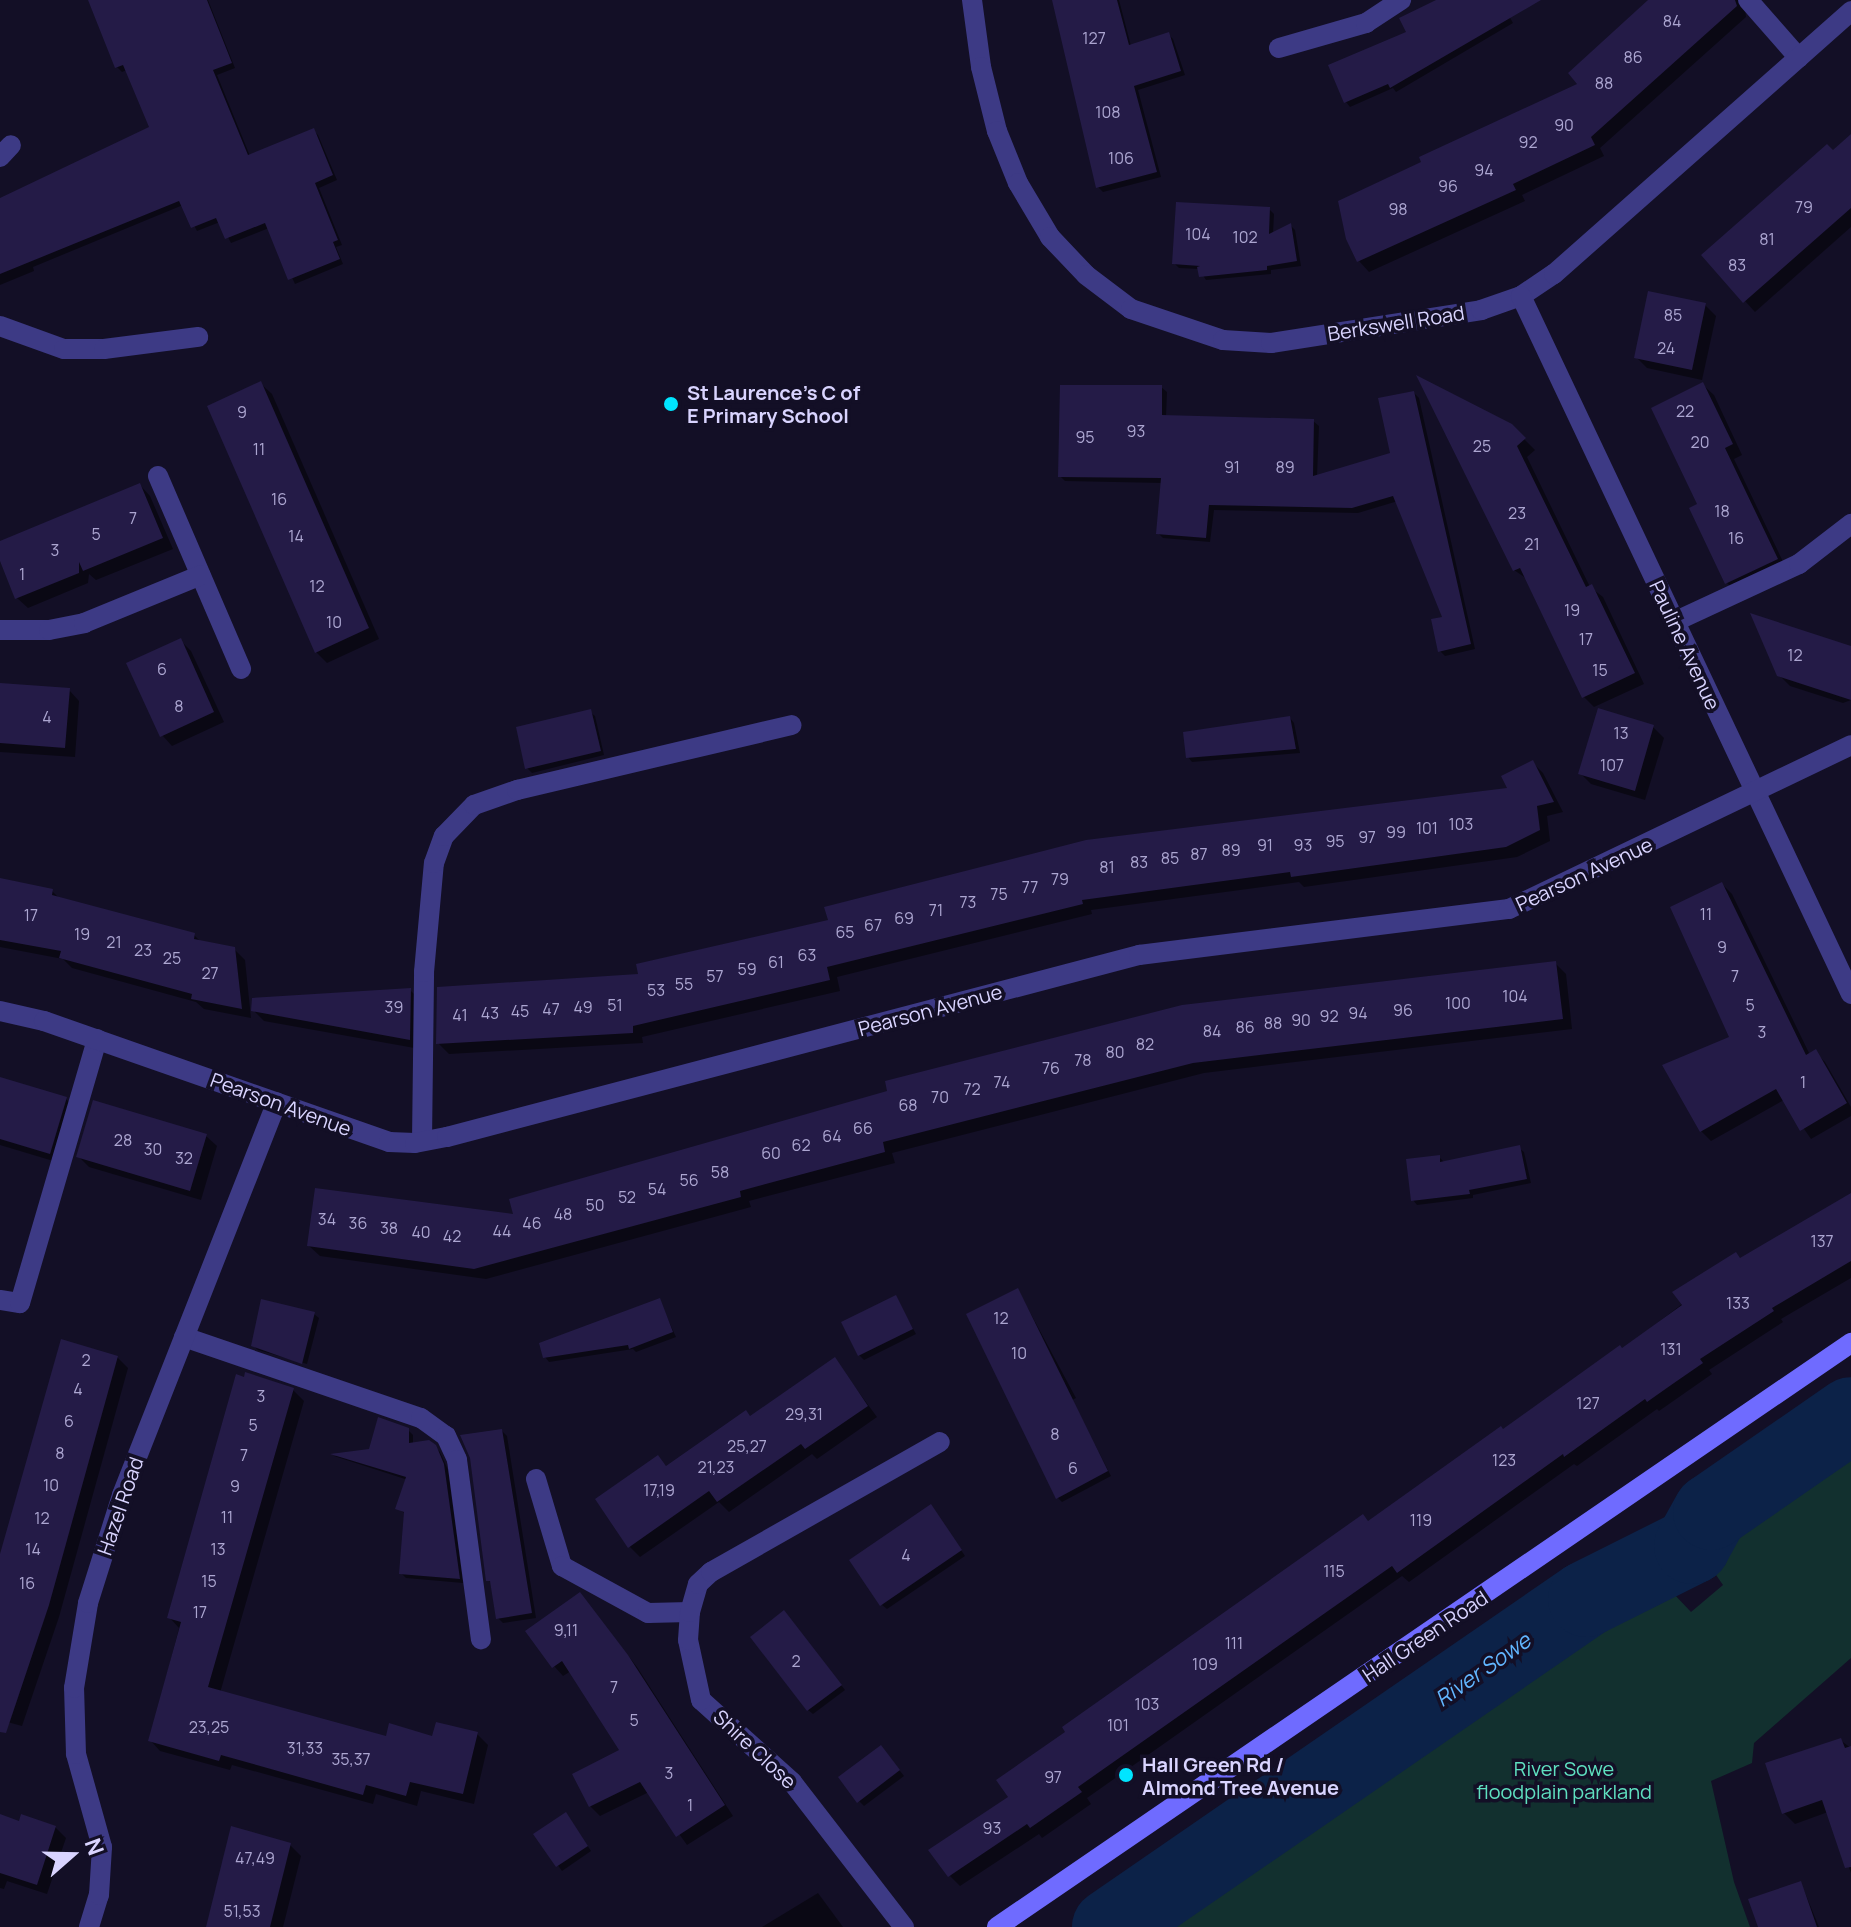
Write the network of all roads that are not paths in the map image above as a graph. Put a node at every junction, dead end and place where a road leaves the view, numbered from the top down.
1 (972, 0) edge
2 (1401, 0) edge
3 (1748, 0) edge
4 (1851, 11) edge
5 (1279, 48) dead end
6 (1799, 58) junction
7 (1521, 296) junction
8 (0, 326) edge
9 (198, 337) dead end
10 (158, 476) dead end
11 (1851, 524) edge
12 (201, 575) junction
13 (1674, 622) junction
14 (0, 630) edge
15 (241, 669) dead end
16 (791, 725) dead end
17 (1851, 745) edge
18 (1754, 793) junction
19 (1851, 994) edge
20 (0, 1011) edge
21 (97, 1039) junction
22 (277, 1102) junction
23 (422, 1141) junction
24 (0, 1300) edge
25 (184, 1337) junction
26 (1851, 1343) edge
27 (940, 1442) dead end
28 (536, 1479) dead end
29 (690, 1612) junction
30 (481, 1639) dead end
31 (89, 1927) edge
32 (904, 1927) edge
33 (997, 1927) edge

1 - 7 street, Berkswell Road
2 - 5 street
3 - 6 street
4 - 6 street, Berkswell Road
6 - 7 street, Berkswell Road
7 - 13 street, Pauline Avenue
8 - 9 street
10 - 12 street
11 - 13 street
12 - 14 street
12 - 15 street
13 - 18 street, Pauline Avenue
16 - 23 street
17 - 18 street, Pearson Avenue
18 - 19 street, Pauline Avenue
18 - 23 street, Pearson Avenue
20 - 21 street, Pearson Avenue
21 - 22 street, Pearson Avenue
21 - 24 street
22 - 23 street, Pearson Avenue
22 - 25 street, Hazel Road
25 - 30 street
25 - 31 street, Hazel Road
26 - 33 main road, Hall Green Road
27 - 29 street, Shire Close
28 - 29 street
29 - 32 street, Shire Close

